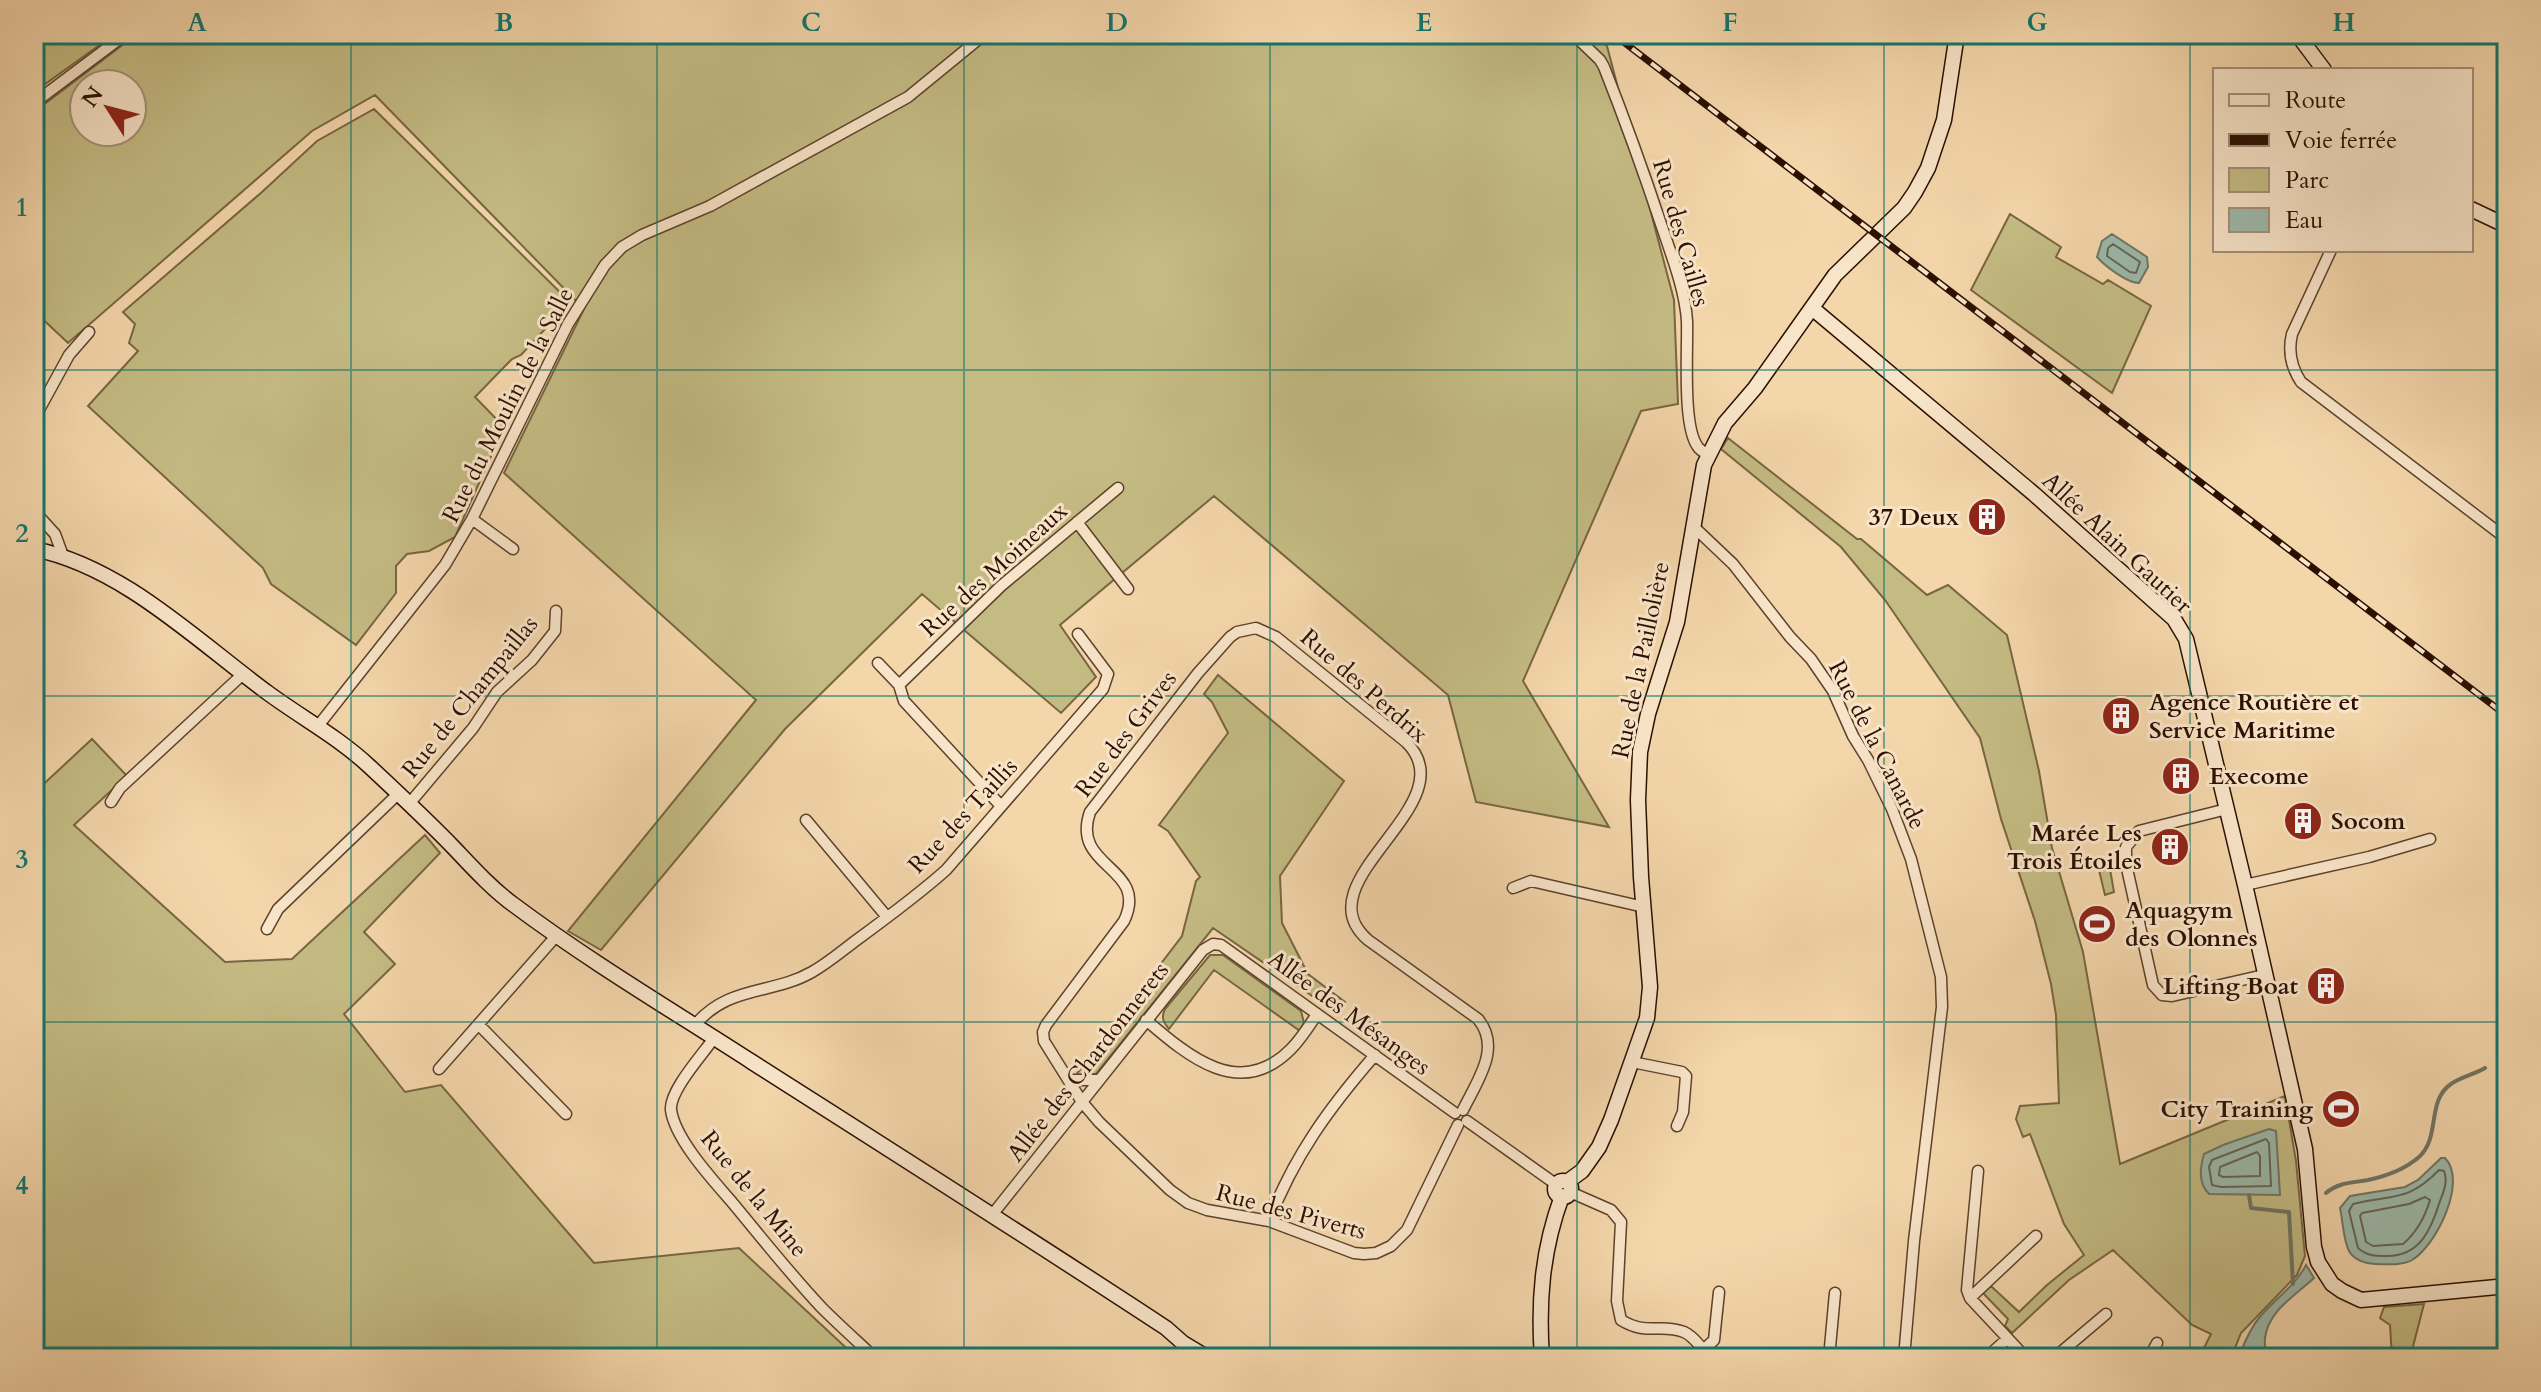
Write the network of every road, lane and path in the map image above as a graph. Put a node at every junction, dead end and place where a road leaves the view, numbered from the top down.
1 (126, 34) edge
2 (985, 34) edge
3 (1573, 34) edge
4 (1957, 34) edge
5 (2297, 34) edge
6 (2322, 68) edge
7 (34, 103) edge
8 (2473, 210) edge
9 (2507, 226) edge
10 (2330, 252) edge
11 (1812, 308) junction
12 (89, 332) dead end
13 (34, 419) edge
14 (1708, 455) junction
15 (1118, 488) dead end
16 (34, 511) edge
17 (472, 519) junction
18 (1077, 522) junction
19 (1693, 526) junction
20 (2507, 539) edge
21 (34, 549) edge
22 (513, 549) dead end
23 (63, 556) junction
24 (1128, 589) dead end
25 (556, 611) dead end
26 (1078, 634) dead end
27 (878, 663) dead end
28 (1198, 673) joint
29 (243, 674) junction
30 (899, 685) junction
31 (318, 726) junction
32 (404, 799) junction
33 (111, 802) dead end
34 (1001, 806) junction
35 (2227, 809) junction
36 (806, 820) dead end
37 (2430, 839) dead end
38 (2245, 885) junction
39 (1513, 888) dead end
40 (1644, 907) junction
41 (887, 917) junction
42 (267, 929) dead end
43 (557, 935) junction
44 (1221, 945) joint
45 (2264, 975) junction
46 (1317, 1014) junction
47 (1146, 1020) junction
48 (479, 1025) junction
49 (695, 1025) junction
50 (714, 1038) junction
51 (1375, 1055) junction
52 (1632, 1062) junction
53 (439, 1069) dead end
54 (1068, 1080) junction
55 (1099, 1080) junction
56 (1082, 1102) junction
57 (566, 1114) dead end
58 (1461, 1117) junction
59 (1095, 1118) junction
60 (1064, 1125) junction
61 (1677, 1126) dead end
62 (1978, 1171) dead end
63 (1564, 1189) junction
64 (992, 1215) junction
65 (1269, 1221) junction
66 (2036, 1236) dead end
67 (2507, 1286) edge
68 (1719, 1292) dead end
69 (1835, 1293) dead end
70 (1970, 1298) junction
71 (2106, 1314) dead end
72 (2007, 1339) junction
73 (2157, 1343) dead end
74 (1698, 1354) edge
75 (875, 1358) edge
76 (1208, 1358) edge
77 (1542, 1358) edge
78 (1712, 1358) edge
79 (1829, 1358) edge
80 (1904, 1358) edge
81 (1986, 1358) edge
82 (2026, 1358) edge
83 (2054, 1358) edge
84 (2149, 1358) edge

1 - 7 street
2 - 17 street, Rue du Moulin de la Salle
3 - 14 street, Rue des Cailles
4 - 11 street, Rue de la Paillolière
5 - 6 street
8 - 9 street
10 - 20 street
11 - 14 street, Rue de la Paillolière
11 - 35 street, Allée Alain Gautier
12 - 13 street
14 - 19 street, Rue de la Paillolière
15 - 18 street, Rue des Moineaux
16 - 23 street
17 - 22 street
17 - 31 street, Rue du Moulin de la Salle
18 - 24 street
18 - 30 street, Rue des Moineaux
19 - 40 street, Rue de la Paillolière
19 - 80 street, Rue de la Canarde
21 - 23 street
23 - 29 street
25 - 32 street, Rue de Champaillas
26 - 34 street, Rue des Taillis
27 - 30 street
28 - 54 street, Rue des Grives
28 - 58 street, Rue des Perdrix
29 - 31 street
29 - 33 street
30 - 34 street
31 - 32 street
32 - 42 street, Rue de Champaillas
32 - 43 street
34 - 41 street, Rue des Taillis
35 - 38 street, Allée Alain Gautier
35 - 45 street
36 - 41 street
37 - 38 street
38 - 45 street, Allée Alain Gautier
39 - 40 street
40 - 52 street, Rue de la Paillolière
41 - 49 street, Rue des Taillis
43 - 48 street
43 - 49 street
44 - 46 street, Allée des Mésanges
44 - 47 street, Allée des Chardonnerets
45 - 67 street, Allée Alain Gautier
46 - 47 street
46 - 51 street, Allée des Mésanges
47 - 55 street, Allée des Chardonnerets
48 - 53 street
48 - 57 street
49 - 50 street
50 - 64 street
50 - 75 street, Rue de la Mine
51 - 58 street, Allée des Mésanges
51 - 65 street
52 - 61 street
52 - 63 street, Rue de la Paillolière
54 - 55 street
54 - 56 street, Rue des Grives
55 - 56 street, Allée des Chardonnerets
56 - 59 street, Rue des Piverts
56 - 60 street, Allée des Chardonnerets
58 - 63 street, Allée des Mésanges
58 - 65 street, Rue des Piverts
59 - 60 street
59 - 65 street, Rue des Piverts
60 - 64 street, Allée des Chardonnerets
62 - 70 street
63 - 74 street, Allée des Mésanges
63 - 77 street, Rue de la Paillolière
64 - 76 street
66 - 70 street
68 - 74 street
69 - 79 street
70 - 72 street
71 - 83 street
72 - 81 street
72 - 82 street
73 - 84 street
74 - 78 street

